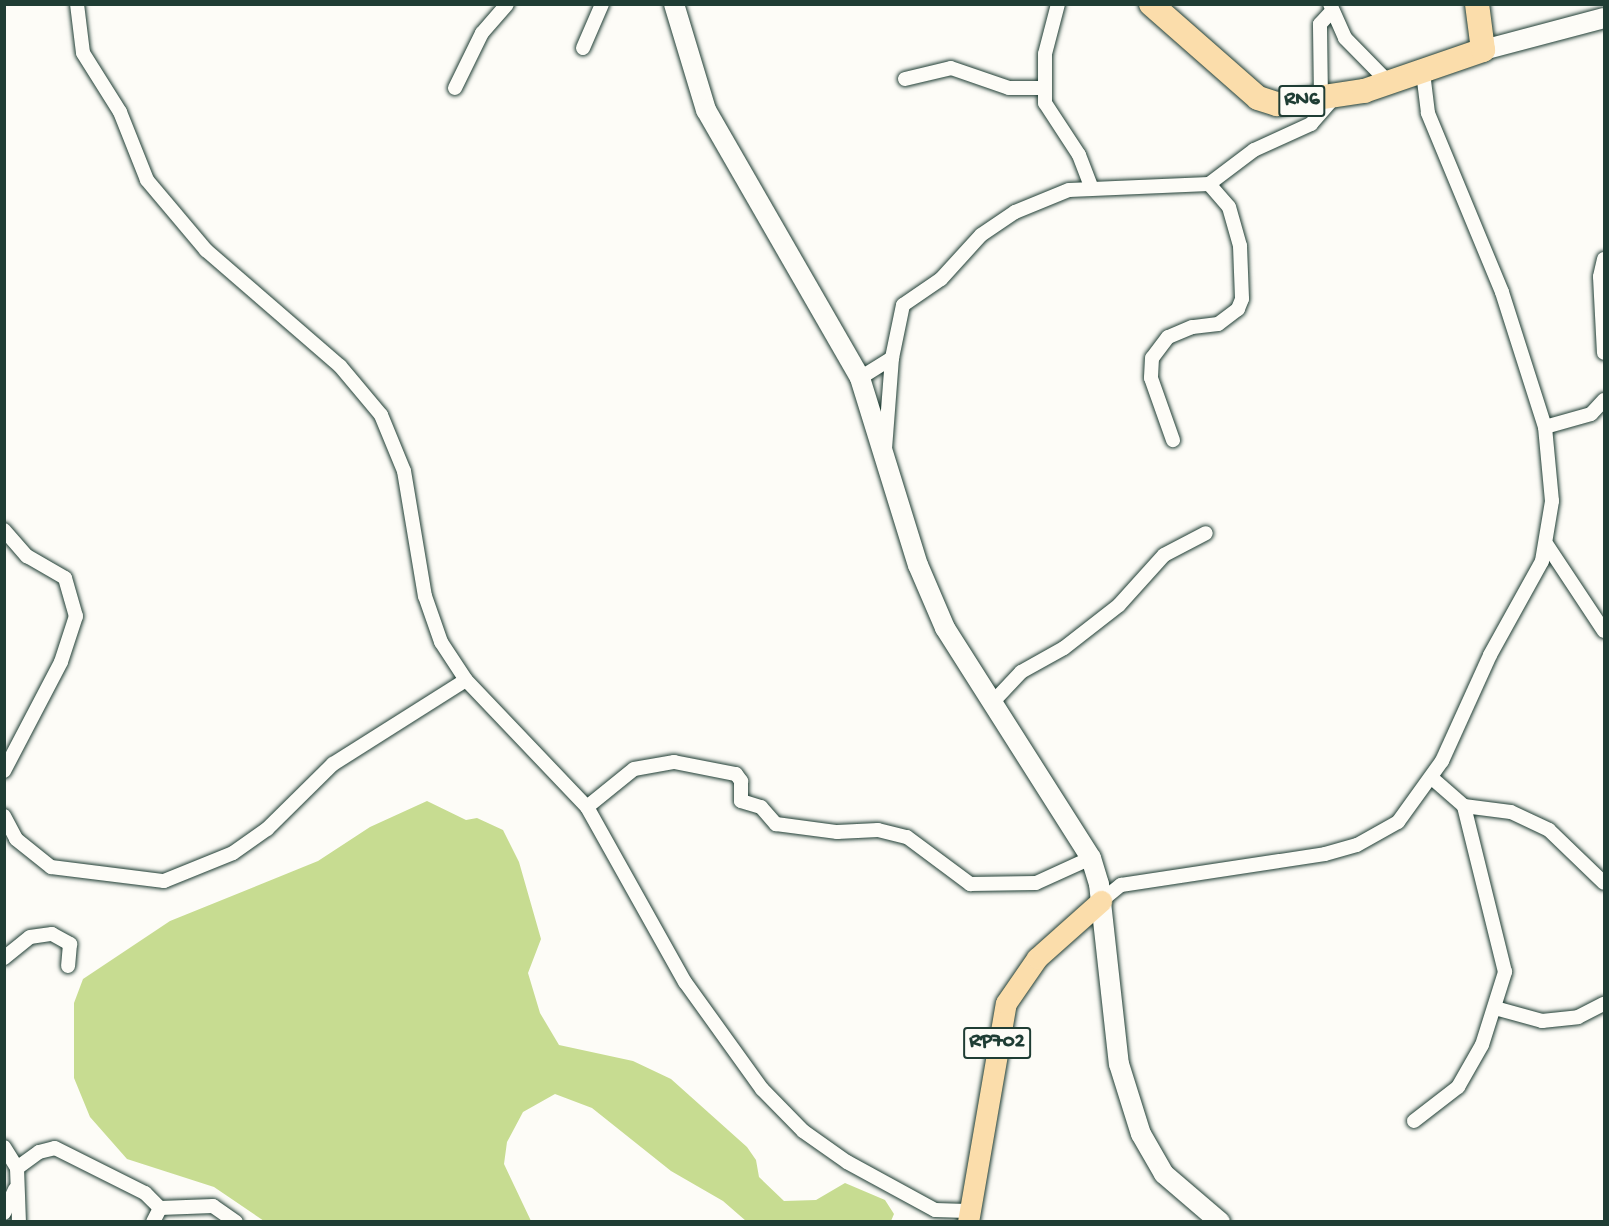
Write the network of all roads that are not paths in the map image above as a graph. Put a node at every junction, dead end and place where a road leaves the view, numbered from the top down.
1 (77, 4) edge
2 (507, 4) edge
3 (602, 4) edge
4 (674, 4) edge
5 (1058, 4) edge
6 (1151, 4) edge
7 (1477, 4) edge
8 (1331, 8) edge
9 (1605, 18) edge
10 (583, 48) dead end
11 (1482, 50) junction
12 (1423, 74) junction
13 (905, 79) dead end
14 (1390, 84) junction
15 (454, 88) dead end
16 (1043, 88) junction
17 (1328, 99) junction
18 (1209, 184) junction
19 (1091, 187) junction
20 (1605, 259) edge
21 (1605, 353) edge
22 (892, 358) junction
23 (860, 378) junction
24 (1605, 400) edge
25 (1598, 414) edge
26 (1545, 427) junction
27 (1173, 440) dead end
28 (885, 453) junction
29 (4, 530) edge
30 (1206, 533) dead end
31 (1547, 545) junction
32 (1605, 631) edge
33 (466, 680) junction
34 (991, 704) junction
35 (4, 771) edge
36 (1432, 778) junction
37 (1464, 806) junction
38 (587, 807) junction
39 (4, 816) edge
40 (1091, 858) junction
41 (1605, 883) edge
42 (1101, 901) junction
43 (4, 958) edge
44 (68, 966) dead end
45 (1605, 1004) edge
46 (1496, 1008) junction
47 (1414, 1121) dead end
48 (4, 1147) edge
49 (17, 1168) junction
50 (15, 1187) junction
51 (160, 1208) junction
52 (4, 1213) edge
53 (968, 1216) edge
54 (19, 1221) edge
55 (153, 1221) edge
56 (236, 1221) edge
57 (1220, 1221) edge

1 - 33 street
2 - 15 street
3 - 10 street
4 - 23 main road
5 - 16 street
6 - 17 highway, RN6
7 - 11 highway
8 - 14 street
8 - 17 street
9 - 11 main road
11 - 12 highway, RN6
12 - 14 highway, RN6
12 - 26 street
13 - 16 street
14 - 17 highway, RN6
16 - 19 street
17 - 18 street
18 - 19 street
18 - 27 street
19 - 22 street
20 - 21 street
22 - 23 street
22 - 28 street
23 - 28 main road
24 - 25 street
25 - 26 street
26 - 31 street
28 - 34 main road
29 - 35 street
30 - 34 street
31 - 32 street
31 - 36 street
33 - 38 street
33 - 39 street
34 - 40 main road
36 - 37 street
36 - 42 street
37 - 41 street
37 - 46 street
38 - 40 street
38 - 53 street
40 - 42 main road
42 - 53 main road, RP702
42 - 57 main road
43 - 44 street
45 - 46 street
46 - 47 street
48 - 49 street
49 - 50 street
49 - 51 street
50 - 52 street
50 - 54 street
51 - 55 street
51 - 56 street

